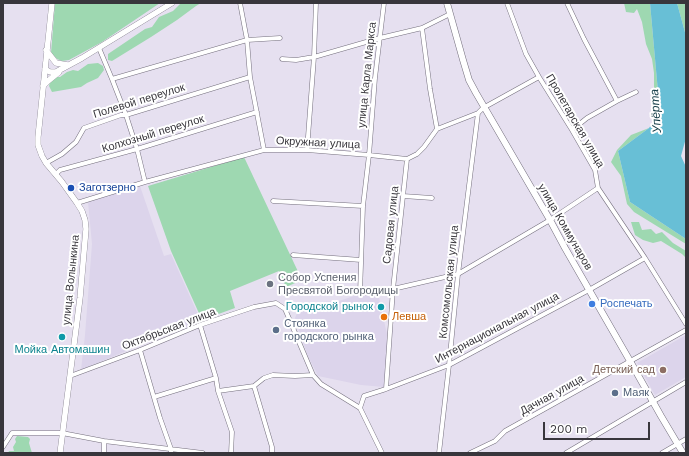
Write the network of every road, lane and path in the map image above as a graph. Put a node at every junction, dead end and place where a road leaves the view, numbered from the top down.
1 (52, 3) edge
2 (172, 3) edge
3 (240, 3) edge
4 (316, 3) edge
5 (384, 3) edge
6 (447, 3) edge
7 (507, 3) edge
8 (567, 3) edge
9 (450, 14) junction
10 (422, 28) junction
11 (280, 38) dead end
12 (380, 38) junction
13 (247, 40) junction
14 (99, 48) junction
15 (46, 50) junction
16 (314, 56) junction
17 (282, 58) dead end
18 (56, 63) junction
19 (69, 65) junction
20 (45, 67) junction
21 (250, 77) junction
22 (539, 77) junction
23 (112, 79) junction
24 (43, 86) junction
25 (636, 92) dead end
26 (617, 101) junction
27 (483, 108) junction
28 (256, 112) junction
29 (478, 114) junction
30 (126, 115) junction
31 (437, 129) junction
32 (572, 130) junction
33 (136, 149) junction
34 (264, 150) junction
35 (307, 150) junction
36 (369, 155) junction
37 (407, 160) junction
38 (46, 163) junction
39 (56, 174) junction
40 (145, 182) junction
41 (598, 188) junction
42 (403, 196) junction
43 (432, 198) dead end
44 (273, 201) dead end
45 (77, 203) junction
46 (363, 206) junction
47 (550, 220) junction
48 (294, 255) dead end
49 (645, 258) junction
50 (361, 260) junction
51 (458, 274) junction
52 (393, 289) junction
53 (589, 290) junction
54 (686, 324) edge
55 (200, 325) junction
56 (686, 330) edge
57 (140, 350) junction
58 (630, 361) junction
59 (449, 365) junction
60 (313, 374) junction
61 (70, 376) junction
62 (216, 378) junction
63 (686, 382) edge
64 (254, 386) junction
65 (386, 389) junction
66 (218, 391) junction
67 (154, 397) junction
68 (653, 401) junction
69 (360, 408) junction
70 (62, 433) junction
71 (686, 439) edge
72 (104, 440) junction
73 (678, 444) junction
74 (3, 448) edge
75 (171, 451) edge
76 (60, 453) edge
77 (104, 453) edge
78 (203, 453) edge
79 (231, 453) edge
80 (272, 453) edge
81 (382, 453) edge
82 (439, 453) edge
83 (470, 453) edge
84 (566, 453) edge
85 (662, 453) edge
86 (683, 453) edge

1 - 15 street, улица Волынкина
2 - 14 street
3 - 13 street
4 - 16 street
5 - 12 street, улица Карла Маркса
6 - 9 main road, улица Коммунаров
7 - 22 street, Пролетарская улица
8 - 26 street
9 - 10 street
9 - 27 main road, улица Коммунаров
10 - 12 street
10 - 31 street
11 - 13 street
12 - 16 street
12 - 36 street, улица Карла Маркса
13 - 21 street
13 - 23 street
14 - 19 street
14 - 23 street
15 - 18 street
15 - 20 street, улица Волынкина
16 - 17 street
16 - 35 street
18 - 19 street
18 - 20 street
19 - 20 street
19 - 24 street
20 - 24 street, улица Волынкина
21 - 28 street
21 - 30 street, Полевой переулок
22 - 27 street
22 - 32 street, Пролетарская улица
23 - 30 street
24 - 38 street, улица Волынкина
25 - 26 street
26 - 32 street
27 - 29 street
27 - 47 main road, улица Коммунаров
28 - 33 street, Колхозный переулок
28 - 34 street
29 - 31 street
29 - 51 street, Комсомольская улица
30 - 33 street
30 - 38 street, Полевой переулок
31 - 37 street
32 - 41 street, Пролетарская улица
33 - 39 street, Колхозный переулок
33 - 40 street
34 - 35 street, Окружная улица
34 - 40 street, Окружная улица
35 - 36 street, Окружная улица
36 - 37 street, Окружная улица
36 - 46 street, улица Карла Маркса
37 - 42 street, Садовая улица
38 - 39 street, улица Волынкина
39 - 45 street, улица Волынкина
40 - 45 street, Окружная улица
41 - 47 street
41 - 49 street, Пролетарская улица
42 - 43 street
42 - 52 street, Садовая улица
44 - 46 street
45 - 61 street, улица Волынкина
46 - 50 street, улица Карла Маркса
47 - 51 street
47 - 53 main road, улица Коммунаров
48 - 50 street
49 - 53 street, Интернациональная улица
49 - 54 street, Пролетарская улица
50 - 52 street, улица Карла Маркса
51 - 52 street
51 - 59 street, Комсомольская улица
52 - 65 street, Садовая улица
53 - 58 main road, улица Коммунаров
53 - 59 street, Интернациональная улица
55 - 57 street, Октябрьская улица
55 - 60 street, Октябрьская улица
55 - 62 street
56 - 58 street, Дачная улица
57 - 61 street, Октябрьская улица
57 - 67 street
58 - 68 main road, улица Коммунаров
58 - 83 street, Дачная улица
59 - 65 street, Интернациональная улица
59 - 82 street, Комсомольская улица
60 - 64 street
60 - 69 street
61 - 70 street, улица Волынкина
62 - 66 street
62 - 67 street
63 - 68 street
64 - 66 street
64 - 80 street
65 - 69 street, Интернациональная улица
66 - 79 street
67 - 75 street
68 - 73 main road, улица Коммунаров
68 - 84 street
69 - 81 street
70 - 72 street
70 - 74 street
70 - 76 street, улица Волынкина
71 - 73 street
72 - 75 street
72 - 77 street
73 - 85 street
73 - 86 main road, улица Коммунаров
75 - 78 street

